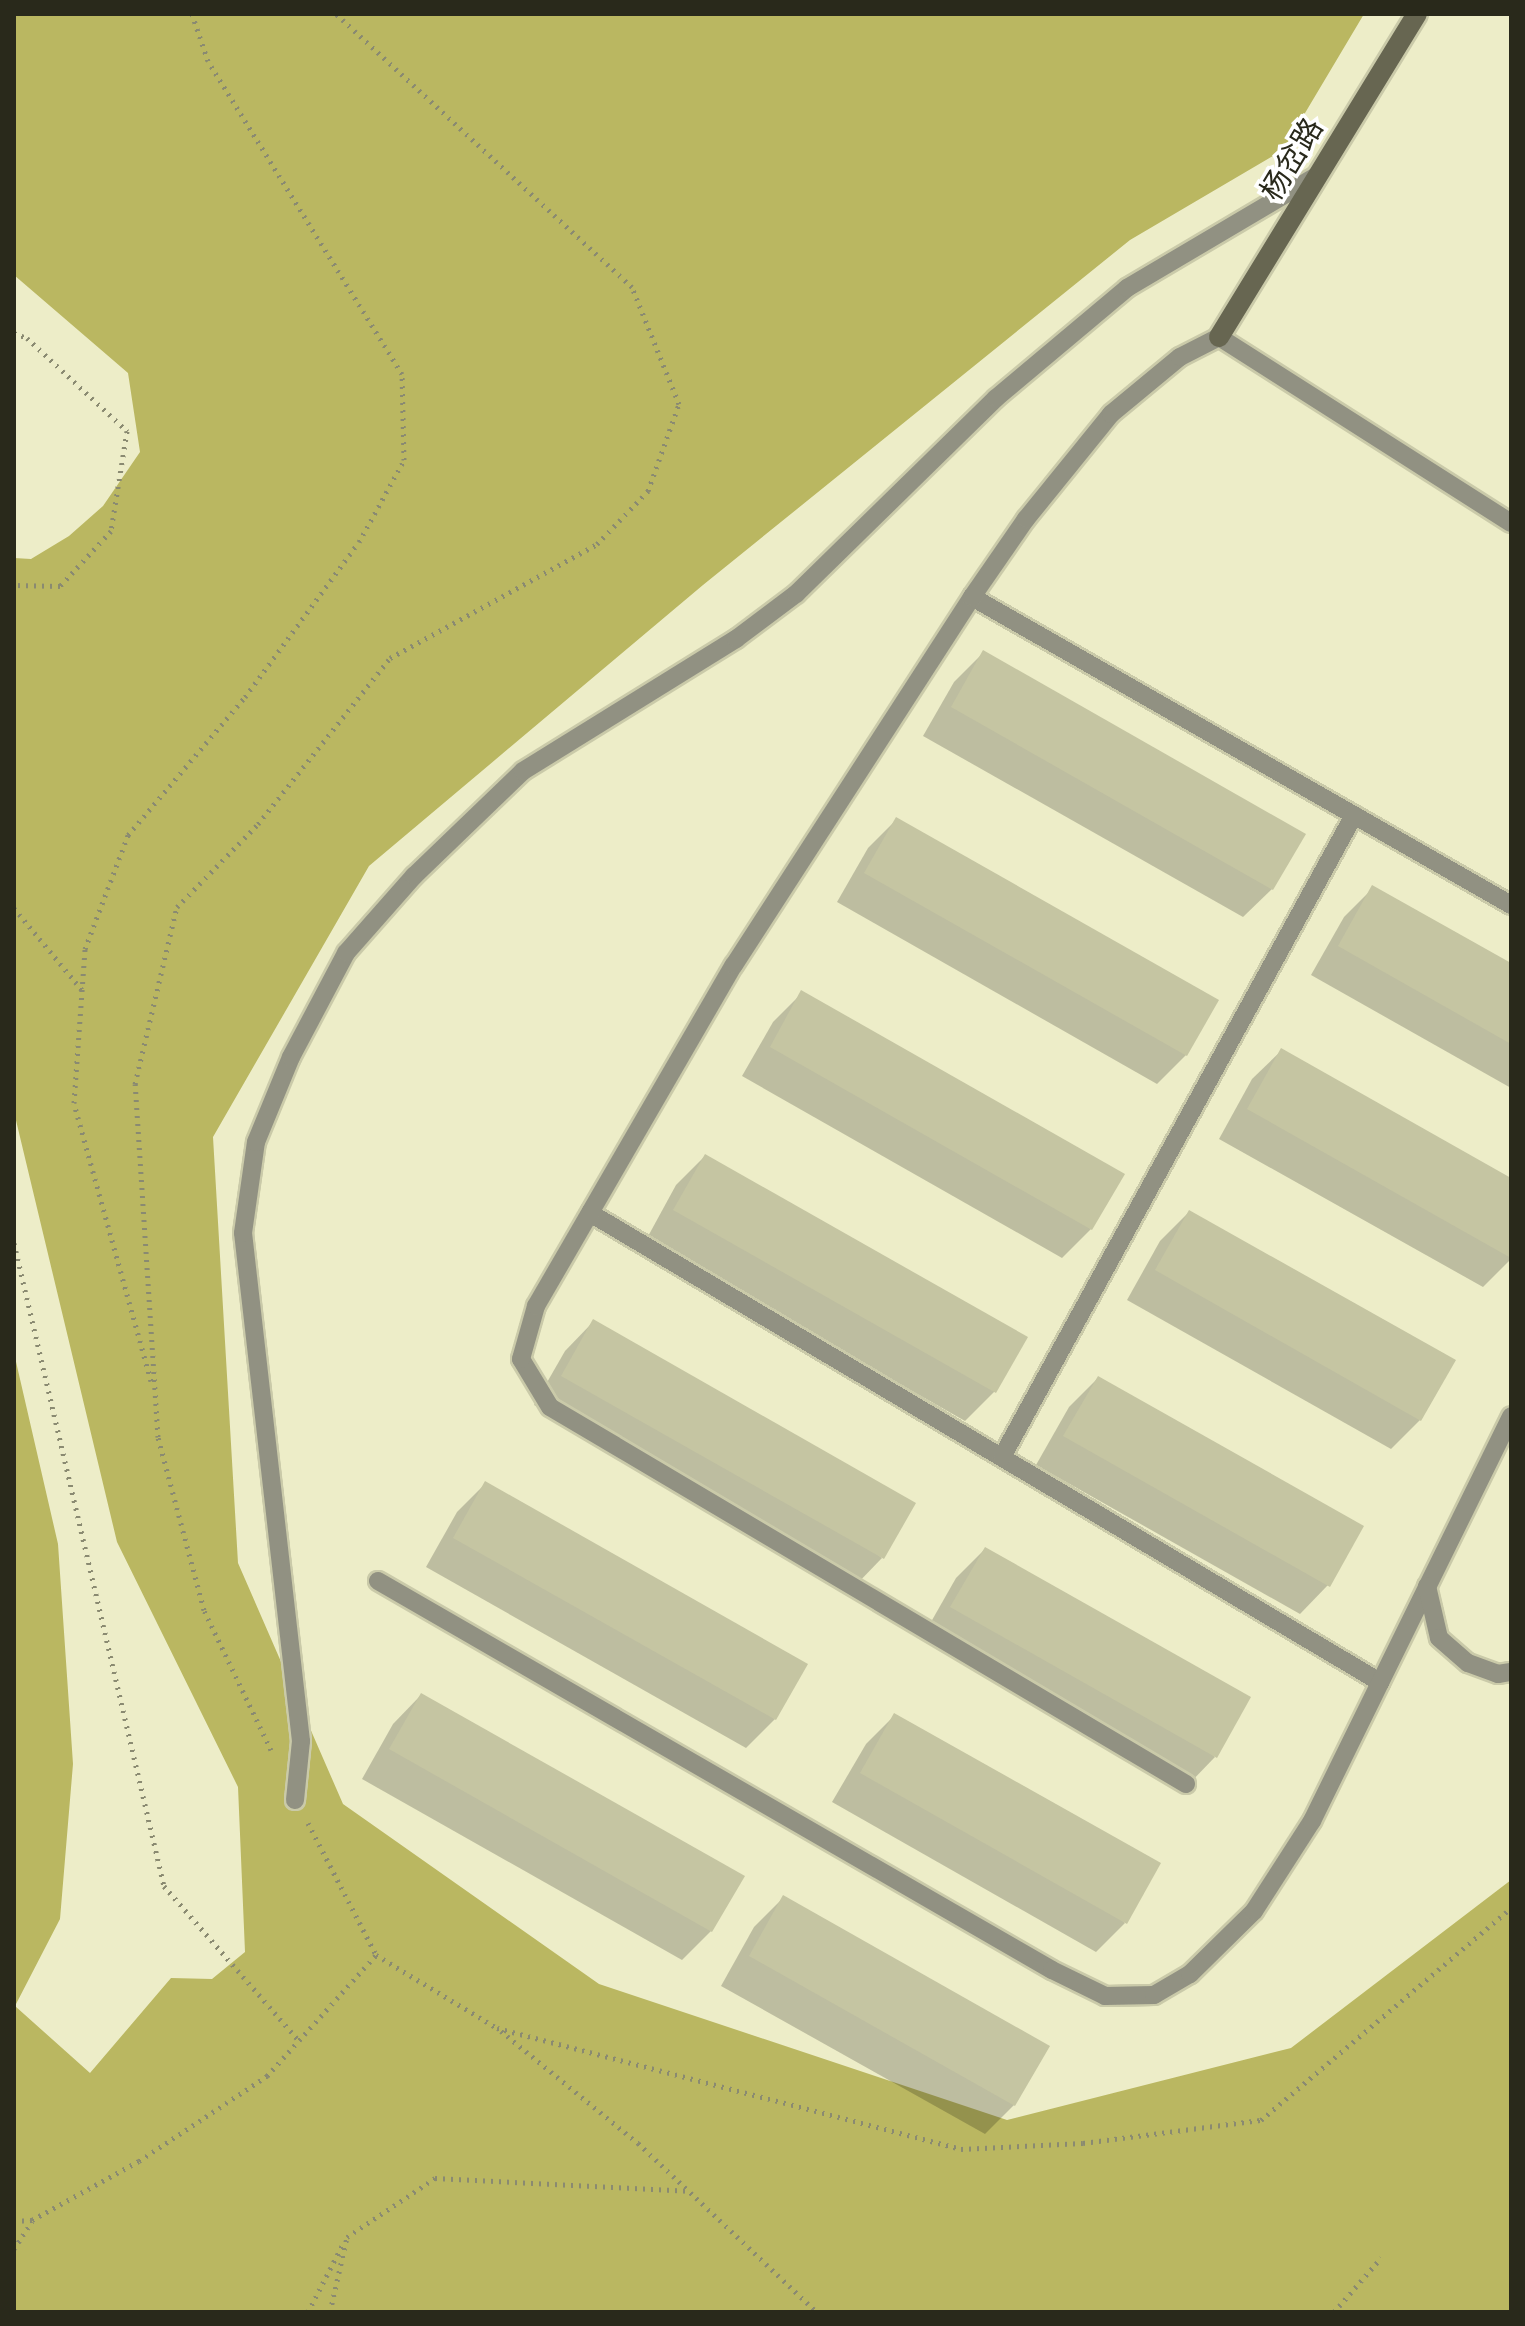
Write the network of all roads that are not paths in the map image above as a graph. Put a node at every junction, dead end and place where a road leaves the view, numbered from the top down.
1 (1417, 14) edge
2 (1318, 175) junction
3 (1219, 337) junction
4 (1511, 523) edge
5 (972, 597) junction
6 (1354, 815) junction
7 (1511, 905) edge
8 (590, 1213) junction
9 (1511, 1416) edge
10 (1002, 1457) junction
11 (378, 1581) dead end
12 (1427, 1586) junction
13 (1511, 1672) edge
14 (1380, 1682) junction
15 (1186, 1784) dead end
16 (295, 1800) dead end

1 - 2 street, 杨岔路
2 - 3 street, 杨岔路
2 - 16 lane
3 - 4 lane
3 - 5 lane
5 - 6 lane
5 - 8 lane
6 - 7 lane
6 - 10 lane
8 - 10 lane
8 - 15 lane
9 - 12 lane
10 - 14 lane
11 - 14 lane
12 - 13 lane
12 - 14 lane

